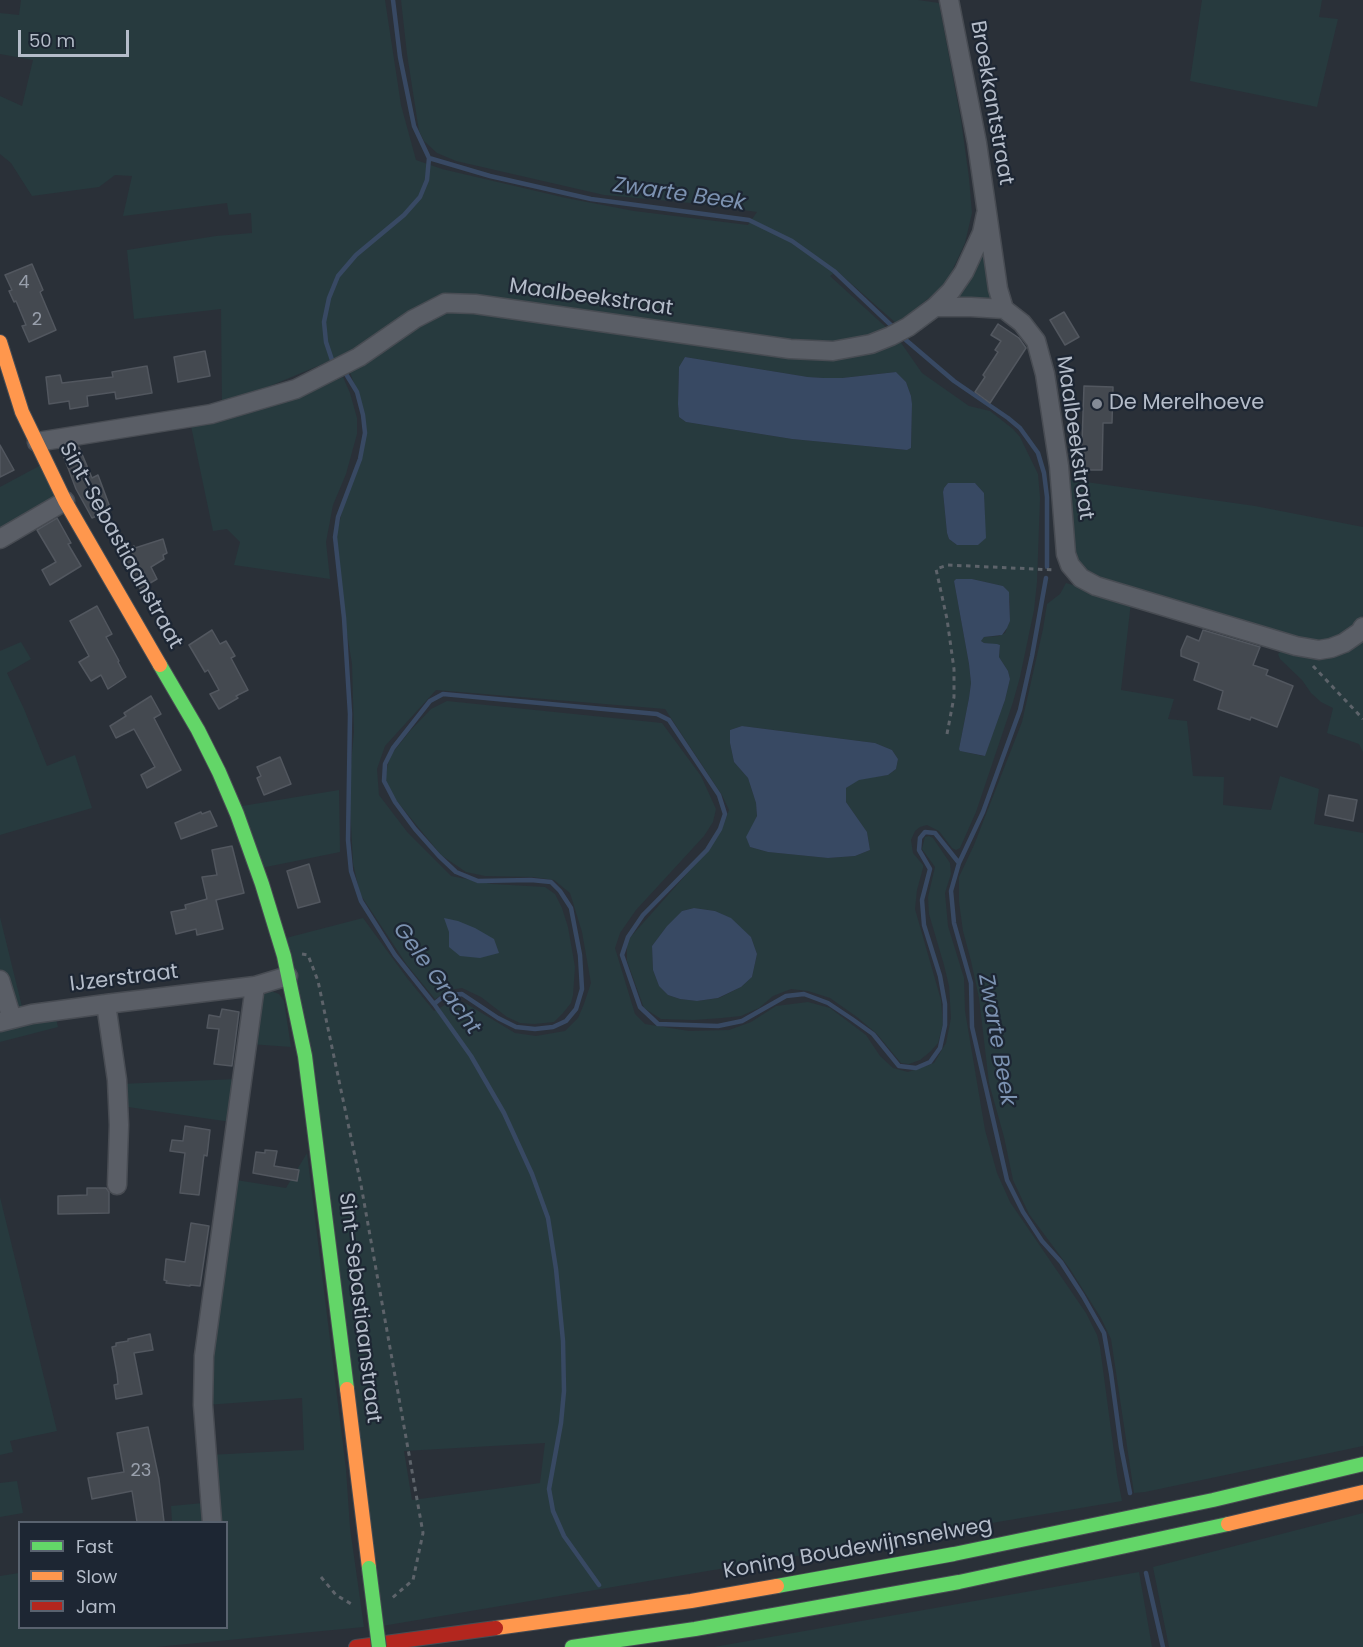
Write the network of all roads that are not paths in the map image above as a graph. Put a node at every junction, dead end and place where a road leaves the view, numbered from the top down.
1 (950, 0) edge
2 (986, 214) junction
3 (445, 303) joint
4 (935, 307) junction
5 (1004, 309) junction
6 (0, 342) edge
7 (37, 442) junction
8 (65, 501) junction
9 (0, 539) edge
10 (1363, 627) edge
11 (288, 976) junction
12 (0, 980) edge
13 (255, 986) junction
14 (106, 1004) junction
15 (6, 1020) edge
16 (117, 1185) dead end
17 (1363, 1464) edge
18 (1363, 1492) edge
19 (212, 1521) edge
20 (356, 1647) edge
21 (379, 1647) edge
22 (572, 1647) edge

1 - 2 street, Broekkantstraat
2 - 4 street, Broekkantstraat
2 - 5 street, Broekkantstraat
3 - 4 street, Maalbeekstraat
3 - 7 street, Sint-Sebastiaanstraat
4 - 5 street
5 - 10 street, Maalbeekstraat
6 - 7 main road
7 - 8 main road, Sint-Sebastiaanstraat
8 - 9 street
8 - 11 main road, Sint-Sebastiaanstraat
11 - 13 street
11 - 21 main road, Sint-Sebastiaanstraat, bridge
12 - 15 street
13 - 14 street, IJzerstraat
13 - 19 street
14 - 15 street, IJzerstraat
14 - 16 street
17 - 20 main road, Koning Boudewijnsnelweg
18 - 22 main road

